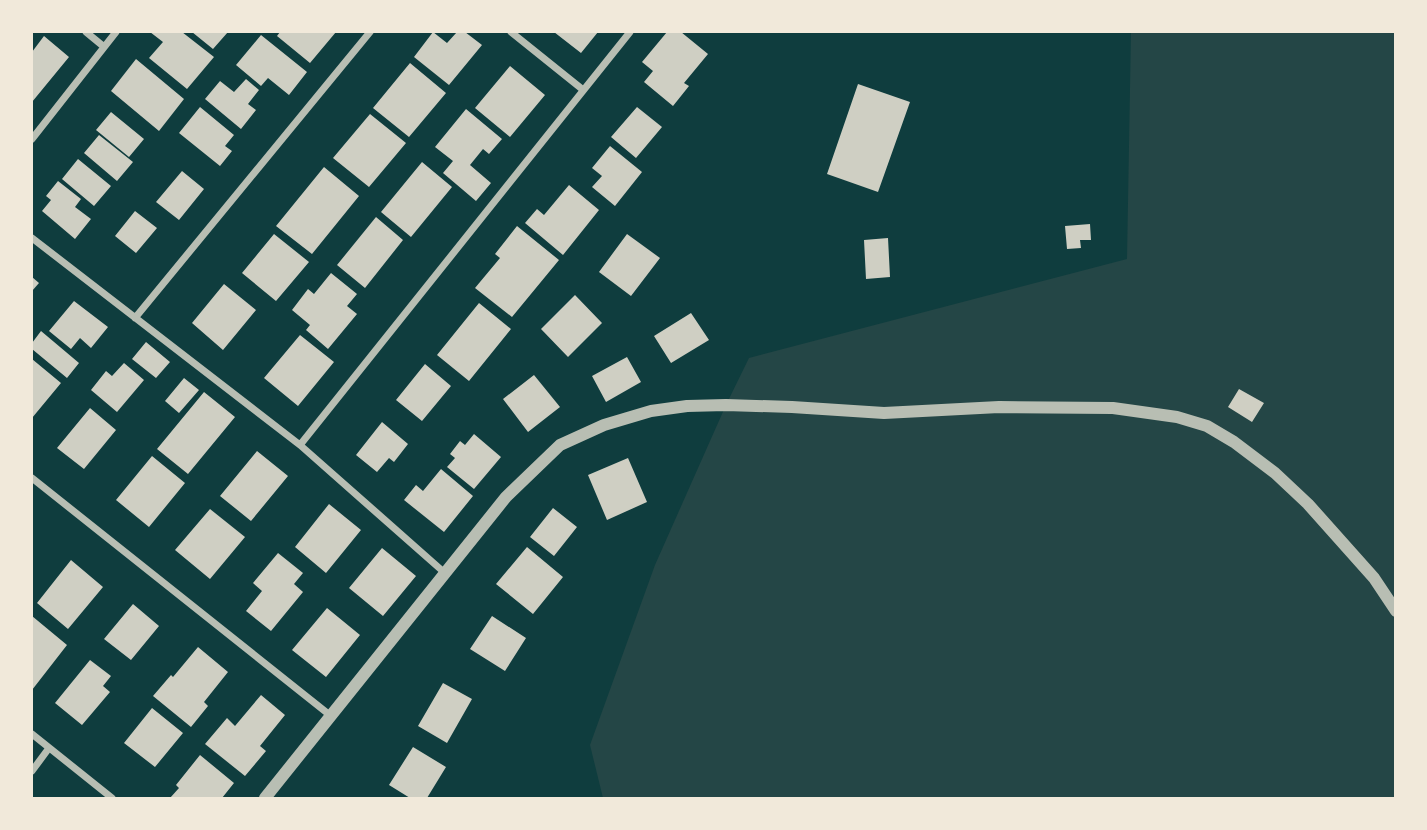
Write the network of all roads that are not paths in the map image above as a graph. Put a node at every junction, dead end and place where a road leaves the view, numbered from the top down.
1 (86, 32) edge
2 (116, 32) edge
3 (370, 32) edge
4 (511, 32) edge
5 (630, 32) edge
6 (103, 46) junction
7 (582, 89) junction
8 (32, 139) edge
9 (32, 238) edge
10 (135, 318) junction
11 (300, 445) junction
12 (32, 478) edge
13 (446, 574) junction
14 (1395, 611) edge
15 (331, 716) junction
16 (32, 734) edge
17 (49, 748) junction
18 (32, 771) edge
19 (112, 799) edge
20 (265, 799) edge

1 - 6 street
2 - 6 street
3 - 10 street
4 - 7 street
5 - 7 street
6 - 8 street
7 - 11 street
9 - 10 street
10 - 11 street
11 - 13 street
12 - 15 street
13 - 14 street
13 - 15 street
15 - 20 street
16 - 17 street
17 - 18 street
17 - 19 street

